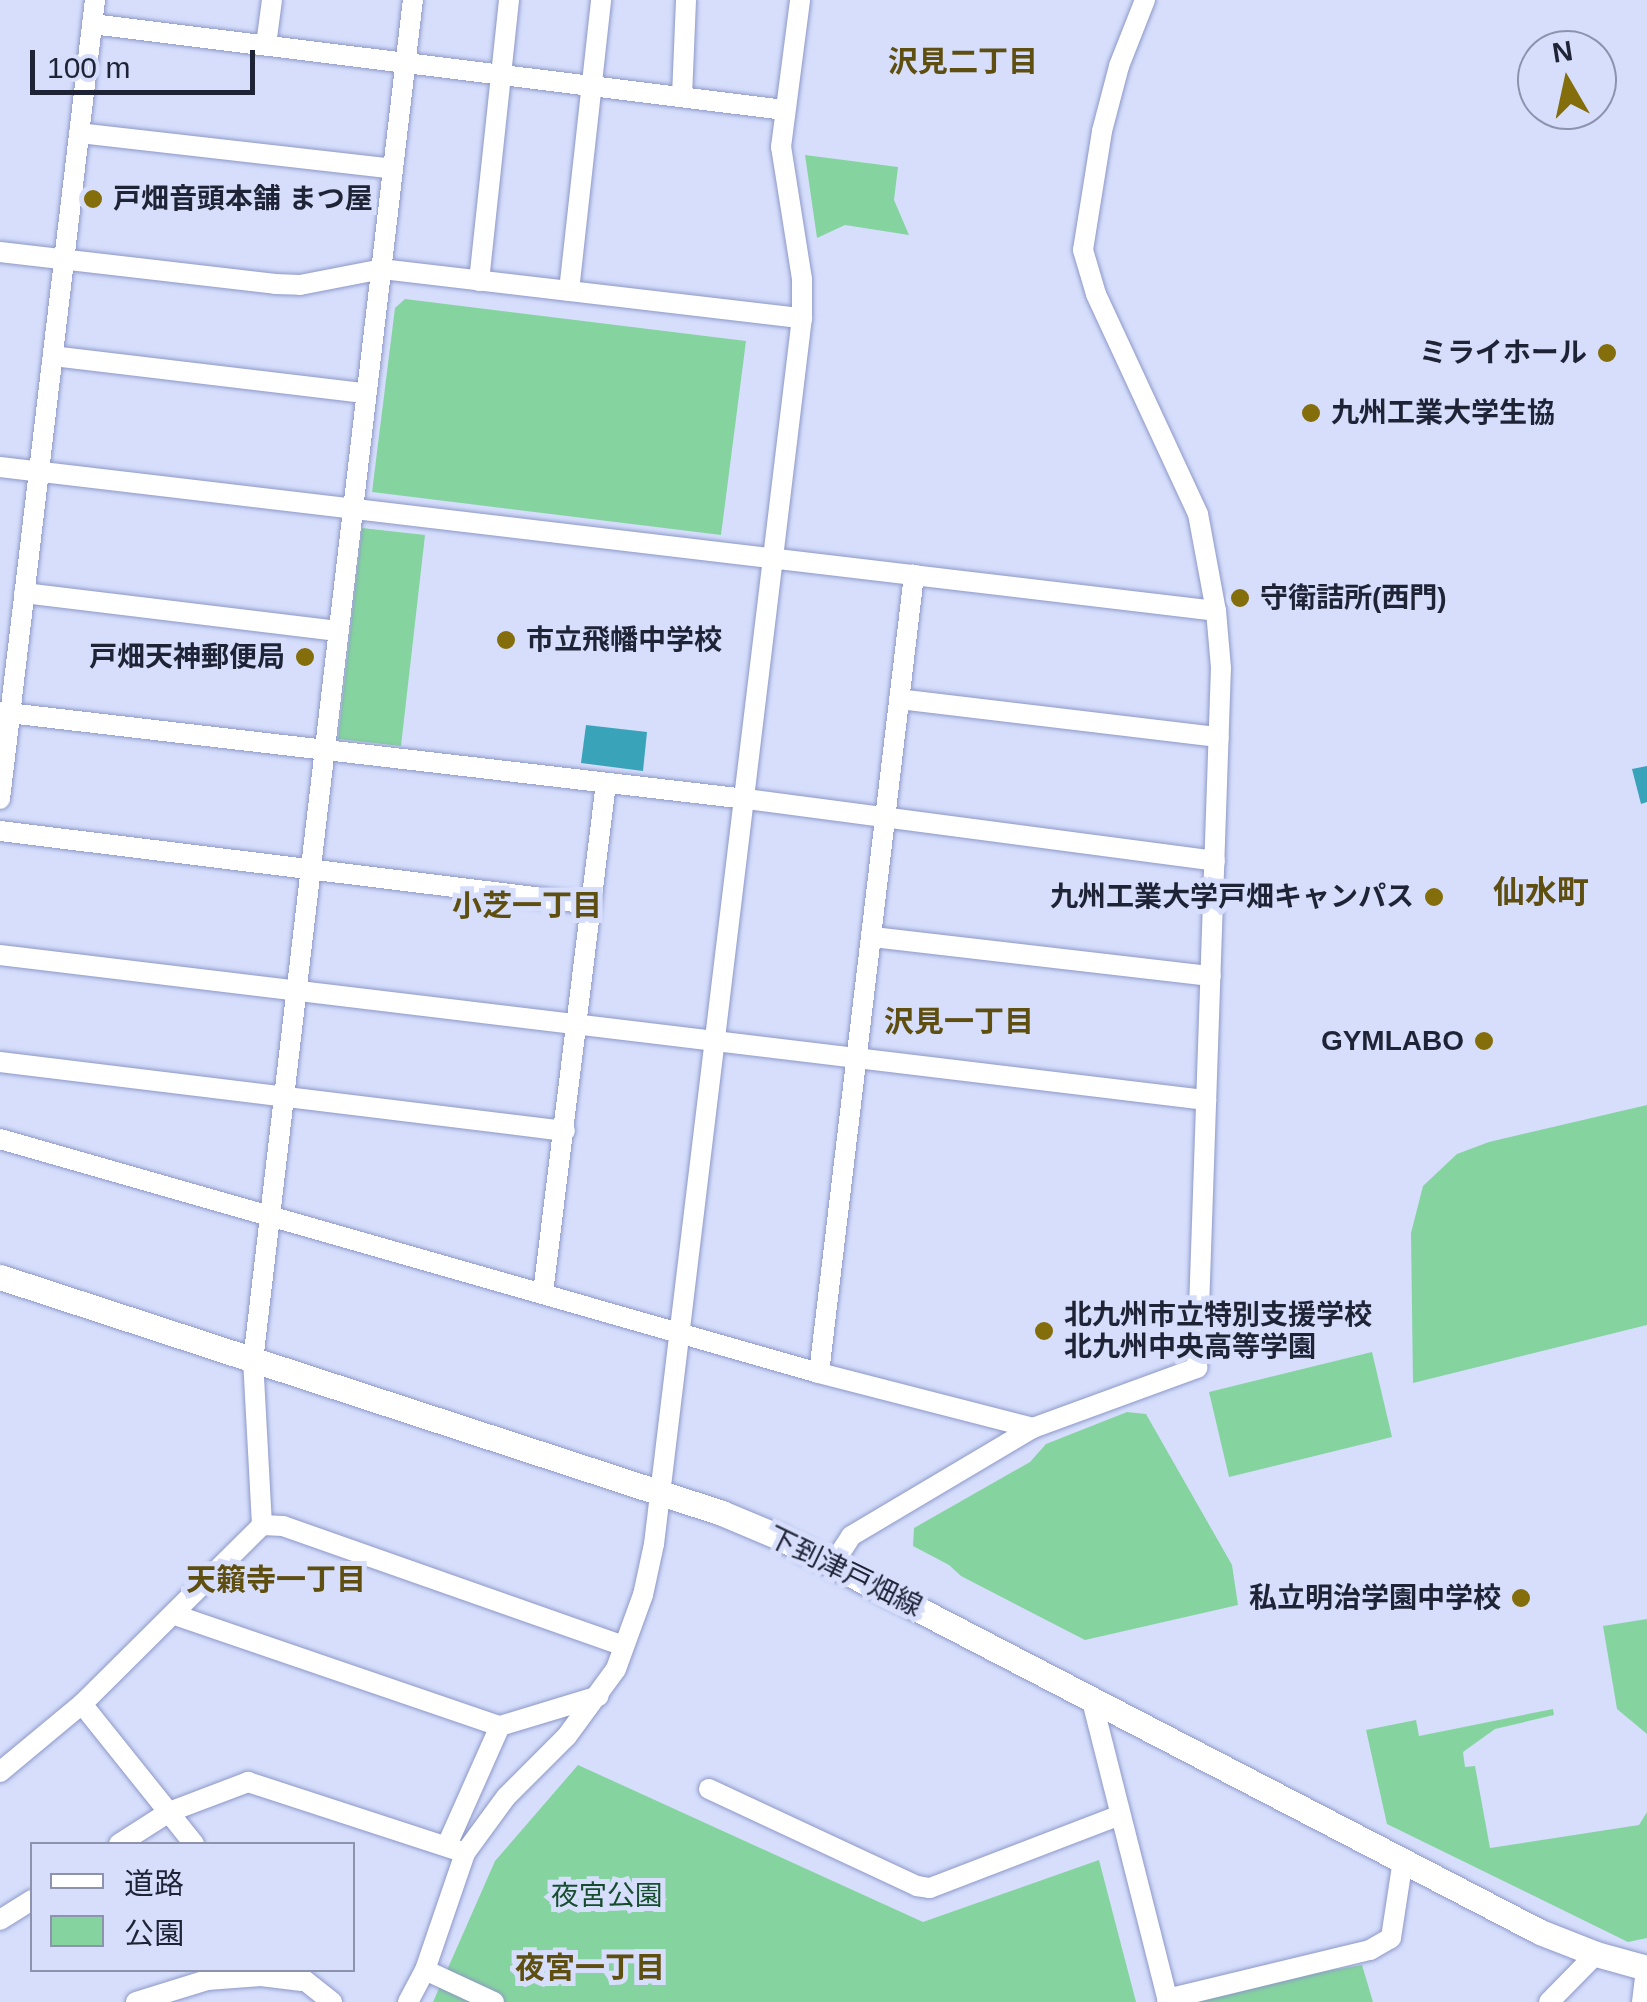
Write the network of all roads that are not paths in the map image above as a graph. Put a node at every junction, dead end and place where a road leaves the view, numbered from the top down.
1 (95, 0) edge
2 (272, 0) edge
3 (413, 0) edge
4 (509, 0) edge
5 (602, 0) edge
6 (686, 0) edge
7 (800, 0) edge
8 (1145, 0) edge
9 (92, 24) junction
10 (266, 45) junction
11 (406, 62) junction
12 (501, 73) junction
13 (592, 85) junction
14 (682, 96) junction
15 (784, 110) junction
16 (79, 134) junction
17 (393, 169) junction
18 (0, 252) edge
19 (64, 260) junction
20 (382, 269) junction
21 (479, 281) junction
22 (569, 291) junction
23 (802, 318) junction
24 (52, 356) junction
25 (365, 393) junction
26 (0, 466) edge
27 (39, 471) junction
28 (352, 509) junction
29 (774, 558) junction
30 (914, 575) junction
31 (24, 592) junction
32 (1216, 611) junction
33 (338, 631) junction
34 (899, 699) junction
35 (5, 713) edge
36 (1218, 737) junction
37 (324, 750) junction
38 (606, 783) junction
39 (0, 799) edge
40 (746, 799) junction
41 (886, 819) junction
42 (0, 831) edge
43 (1215, 860) junction
44 (310, 870) junction
45 (591, 904) junction
46 (873, 936) junction
47 (0, 955) edge
48 (1211, 976) junction
49 (296, 990) junction
50 (576, 1026) junction
51 (718, 1042) junction
52 (856, 1058) junction
53 (0, 1062) edge
54 (284, 1097) junction
55 (1206, 1100) junction
56 (565, 1131) junction
57 (0, 1140) edge
58 (270, 1217) junction
59 (0, 1277) edge
60 (543, 1293) junction
61 (683, 1331) junction
62 (254, 1361) junction
63 (818, 1373) junction
64 (1033, 1428) junction
65 (662, 1495) junction
66 (262, 1525) junction
67 (834, 1564) junction
68 (175, 1615) junction
69 (624, 1646) junction
70 (599, 1696) junction
71 (1091, 1697) junction
72 (82, 1704) junction
73 (500, 1726) junction
74 (0, 1772) edge
75 (710, 1789) dead end
76 (169, 1812) junction
77 (1118, 1816) junction
78 (121, 1842) edge
79 (192, 1842) edge
80 (456, 1849) junction
81 (1403, 1860) junction
82 (30, 1901) edge
83 (0, 1920) edge
84 (1596, 1954) junction
85 (1646, 1968) edge
86 (424, 1970) junction
87 (297, 1975) edge
88 (1167, 2000) edge
89 (136, 2002) edge
90 (332, 2002) edge
91 (408, 2002) edge
92 (494, 2002) edge
93 (1549, 2002) edge
94 (1642, 2002) edge

1 - 9 street
2 - 10 street
3 - 11 street
4 - 12 street
5 - 13 street
6 - 14 street
7 - 15 street
8 - 32 street
9 - 10 street
9 - 16 street
10 - 11 street
11 - 12 street
11 - 17 street
12 - 13 street
12 - 21 street
13 - 14 street
13 - 22 street
14 - 15 street
15 - 23 street
16 - 17 street
16 - 19 street
17 - 20 street
18 - 19 street
19 - 20 street
19 - 24 street
20 - 21 street
20 - 25 street
21 - 22 street
22 - 23 street
23 - 29 street
24 - 25 street
24 - 27 street
25 - 28 street
26 - 27 street
27 - 28 street
27 - 31 street
28 - 29 street
28 - 33 street
29 - 30 street
29 - 40 street
30 - 32 street
30 - 34 street
31 - 33 street
31 - 35 street
32 - 36 street
33 - 37 street
34 - 36 street
34 - 41 street
35 - 37 street
35 - 39 street
36 - 43 street
37 - 38 street
37 - 44 street
38 - 40 street
38 - 45 street
40 - 41 street
40 - 51 street
41 - 43 street
41 - 46 street
42 - 44 street
43 - 48 street
44 - 45 street
44 - 49 street
45 - 50 street
46 - 48 street
46 - 52 street
47 - 49 street
48 - 55 street
49 - 50 street
49 - 54 street
50 - 51 street
50 - 56 street
51 - 52 street
51 - 61 street
52 - 55 street
52 - 63 street
53 - 54 street
54 - 56 street
54 - 58 street
55 - 64 street
56 - 60 street
57 - 58 street
58 - 60 street
58 - 62 street
59 - 62 main road, 下到津戸畑線
60 - 61 street
61 - 63 street
61 - 65 street
62 - 65 main road, 下到津戸畑線
62 - 66 street
63 - 64 street
64 - 67 street
65 - 67 main road, 下到津戸畑線
65 - 69 street
66 - 68 street
66 - 69 street
67 - 71 main road, 下到津戸畑線
68 - 72 street
68 - 73 street
69 - 70 street
70 - 73 street
70 - 80 street
71 - 77 street
71 - 81 main road, 下到津戸畑線
72 - 74 street
72 - 76 street
73 - 80 street
75 - 77 street
76 - 78 street
76 - 79 street
76 - 80 street
77 - 88 street
80 - 86 street
81 - 84 main road, 下到津戸畑線
81 - 88 street
82 - 83 street
84 - 85 main road, 下到津戸畑線
84 - 93 street
85 - 94 street
86 - 91 street
86 - 92 street
87 - 89 street
87 - 90 street

